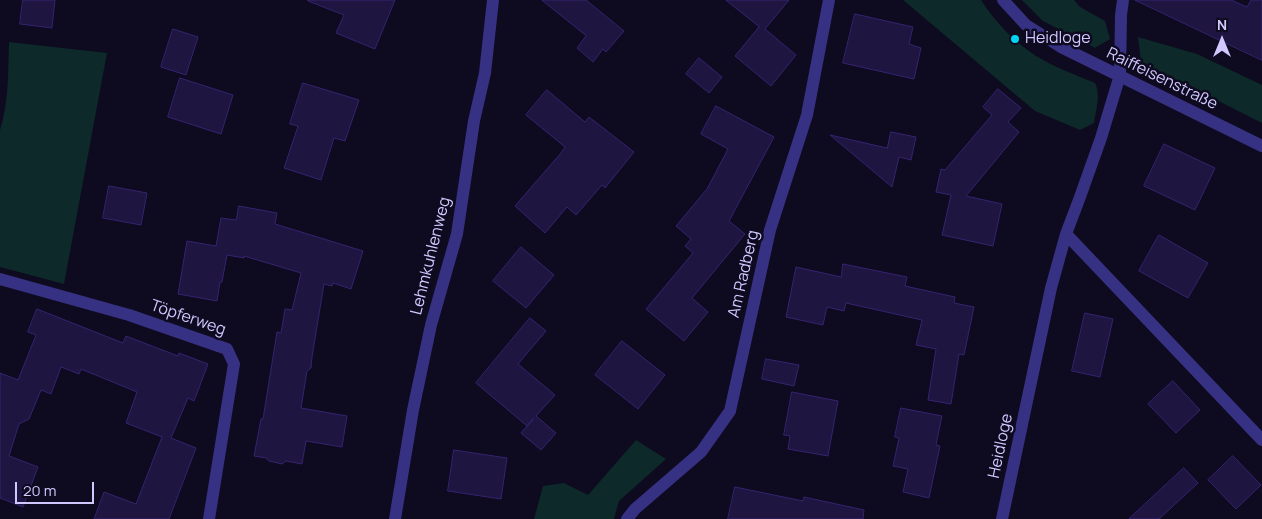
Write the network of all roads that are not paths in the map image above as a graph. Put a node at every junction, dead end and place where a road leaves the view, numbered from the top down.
1 (493, 0) edge
2 (829, 0) edge
3 (1003, 0) edge
4 (1123, 0) edge
5 (1120, 75) junction
6 (1262, 146) edge
7 (1066, 234) junction
8 (0, 279) edge
9 (1262, 440) edge
10 (209, 519) edge
11 (395, 519) edge
12 (627, 519) edge
13 (1002, 519) edge

1 - 11 street, Lehmkuhlenweg
2 - 12 street, Am Radberg
3 - 5 street, Raiffeisenstraße
4 - 5 street, Heidloge
5 - 6 street, Raiffeisenstraße
5 - 7 street, Heidloge
7 - 9 street
7 - 13 street, Heidloge
8 - 10 street, Töpferweg

